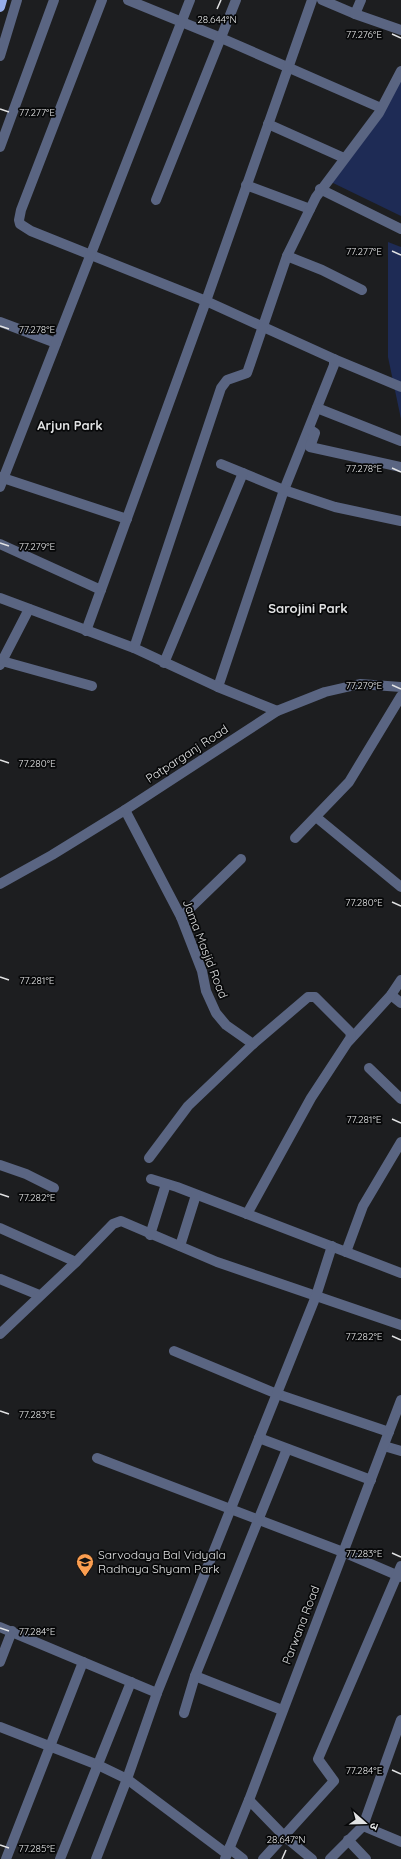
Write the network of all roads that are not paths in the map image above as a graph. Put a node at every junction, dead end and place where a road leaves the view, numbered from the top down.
1 (2, 0) edge
2 (17, 0) edge
3 (54, 0) edge
4 (102, 0) edge
5 (128, 0) edge
6 (190, 0) edge
7 (236, 0) edge
8 (312, 0) edge
9 (322, 0) edge
10 (361, 0) edge
11 (0, 7) edge
12 (355, 14) junction
13 (182, 22) junction
14 (401, 30) edge
15 (221, 38) junction
16 (0, 56) edge
17 (287, 68) junction
18 (401, 71) edge
19 (381, 108) junction
20 (268, 124) junction
21 (0, 147) edge
22 (344, 158) junction
23 (246, 185) junction
24 (320, 189) junction
25 (156, 200) dead end
26 (310, 209) junction
27 (401, 229) edge
28 (92, 254) junction
29 (287, 256) junction
30 (362, 290) dead end
31 (206, 301) junction
32 (0, 322) edge
33 (262, 326) junction
34 (56, 344) junction
35 (334, 359) junction
36 (401, 387) edge
37 (317, 408) junction
38 (308, 429) junction
39 (401, 441) edge
40 (221, 464) dead end
41 (401, 467) edge
42 (243, 473) junction
43 (1, 481) edge
44 (284, 490) junction
45 (127, 519) junction
46 (401, 521) edge
47 (0, 544) edge
48 (101, 590) junction
49 (0, 598) edge
50 (29, 609) junction
51 (86, 631) junction
52 (134, 648) junction
53 (2, 658) edge
54 (164, 663) junction
55 (92, 686) dead end
56 (401, 687) edge
57 (218, 688) junction
58 (401, 696) edge
59 (277, 711) junction
60 (125, 810) junction
61 (316, 817) junction
62 (295, 838) dead end
63 (241, 859) dead end
64 (0, 884) edge
65 (401, 887) edge
66 (181, 917) junction
67 (401, 980) edge
68 (391, 995) junction
69 (401, 1003) edge
70 (349, 1041) junction
71 (253, 1044) junction
72 (369, 1068) dead end
73 (401, 1099) edge
74 (401, 1142) edge
75 (149, 1158) dead end
76 (0, 1165) edge
77 (151, 1179) dead end
78 (166, 1184) junction
79 (54, 1188) dead end
80 (196, 1194) junction
81 (247, 1214) junction
82 (0, 1228) edge
83 (150, 1235) junction
84 (180, 1246) junction
85 (332, 1246) junction
86 (346, 1252) junction
87 (76, 1262) junction
88 (401, 1273) edge
89 (0, 1279) edge
90 (39, 1295) junction
91 (316, 1296) junction
92 (401, 1325) edge
93 (0, 1334) edge
94 (174, 1351) dead end
95 (277, 1394) junction
96 (401, 1400) edge
97 (389, 1432) junction
98 (259, 1438) junction
99 (384, 1446) junction
100 (287, 1449) junction
101 (401, 1451) edge
102 (97, 1458) dead end
103 (371, 1480) junction
104 (231, 1509) junction
105 (258, 1519) junction
106 (343, 1552) junction
107 (400, 1573) edge
108 (0, 1626) edge
109 (12, 1632) junction
110 (0, 1662) edge
111 (84, 1662) junction
112 (195, 1676) junction
113 (131, 1682) junction
114 (158, 1693) junction
115 (282, 1710) junction
116 (184, 1713) dead end
117 (401, 1720) edge
118 (0, 1727) edge
119 (50, 1746) junction
120 (98, 1765) junction
121 (127, 1779) junction
122 (249, 1800) junction
123 (363, 1826) junction
124 (284, 1836) junction
125 (348, 1840) junction
126 (401, 1842) edge
127 (227, 1854) edge
128 (6, 1859) edge
129 (60, 1859) edge
130 (96, 1859) edge
131 (243, 1859) edge
132 (263, 1859) edge
133 (312, 1859) edge
134 (330, 1859) edge
135 (366, 1859) edge

1 - 11 main road
2 - 16 street
3 - 21 street
4 - 28 street
5 - 13 street
6 - 13 street
7 - 15 street
8 - 17 street
9 - 12 street
10 - 12 street
12 - 14 street
13 - 15 street
13 - 28 street
15 - 17 street
15 - 25 street
17 - 19 street
17 - 20 street
18 - 19 street
19 - 22 street
20 - 22 street
20 - 23 street
22 - 24 street
23 - 26 street
23 - 31 street
24 - 26 street
24 - 27 street
26 - 29 street
28 - 31 street
28 - 34 street
29 - 30 street
29 - 33 street
31 - 33 street
31 - 45 street
32 - 34 street
33 - 35 street
33 - 52 street
34 - 43 street
35 - 36 street
35 - 37 street
37 - 38 street
37 - 39 street
38 - 41 street
38 - 44 street
40 - 42 street
42 - 44 street
42 - 54 street
43 - 45 street
44 - 46 street
44 - 57 street
45 - 48 street
47 - 48 street
48 - 51 street
49 - 50 street
50 - 51 street
50 - 53 street
51 - 52 street
52 - 54 street
53 - 55 street
54 - 57 street
56 - 59 street, Patparganj Road
57 - 59 street
58 - 61 street
59 - 60 street, Patparganj Road
60 - 64 street, Patparganj Road
60 - 66 street, Jama Masjid Road
61 - 62 street
61 - 65 street
63 - 66 street
66 - 71 street, Jama Masjid Road
67 - 68 street
68 - 69 street
68 - 70 street
70 - 71 street
70 - 81 street
71 - 75 street
72 - 73 street
74 - 86 street
76 - 79 street
77 - 78 street
78 - 80 street
78 - 83 street
80 - 81 street
80 - 84 street
81 - 85 street
82 - 87 street
83 - 84 street
83 - 87 street
84 - 91 street
85 - 86 street
85 - 91 street
86 - 88 street
87 - 90 street
89 - 90 street
90 - 93 street
91 - 92 street
91 - 95 street
94 - 95 street
95 - 97 street
95 - 98 street
96 - 97 street, Parwana Road
97 - 99 street, Parwana Road
98 - 100 street
98 - 104 street
99 - 101 street
99 - 103 street, Parwana Road
100 - 103 street
100 - 105 street
102 - 104 street
103 - 106 street, Parwana Road
104 - 105 street
104 - 114 street
105 - 106 street
105 - 112 street
106 - 107 street
106 - 115 street, Parwana Road
107 - 124 street
108 - 109 street
109 - 110 street
109 - 111 street
111 - 113 street
111 - 119 street
112 - 115 street
112 - 116 street
113 - 114 street
113 - 120 street
114 - 121 street
115 - 122 street, Parwana Road
117 - 123 street
118 - 119 street
119 - 120 street
119 - 128 street
120 - 121 street
120 - 129 street
121 - 127 street
121 - 130 street
122 - 124 street
122 - 127 street, Parwana Road
123 - 125 street
123 - 126 street
124 - 132 street
124 - 133 street
125 - 134 street
125 - 135 street
127 - 131 street

